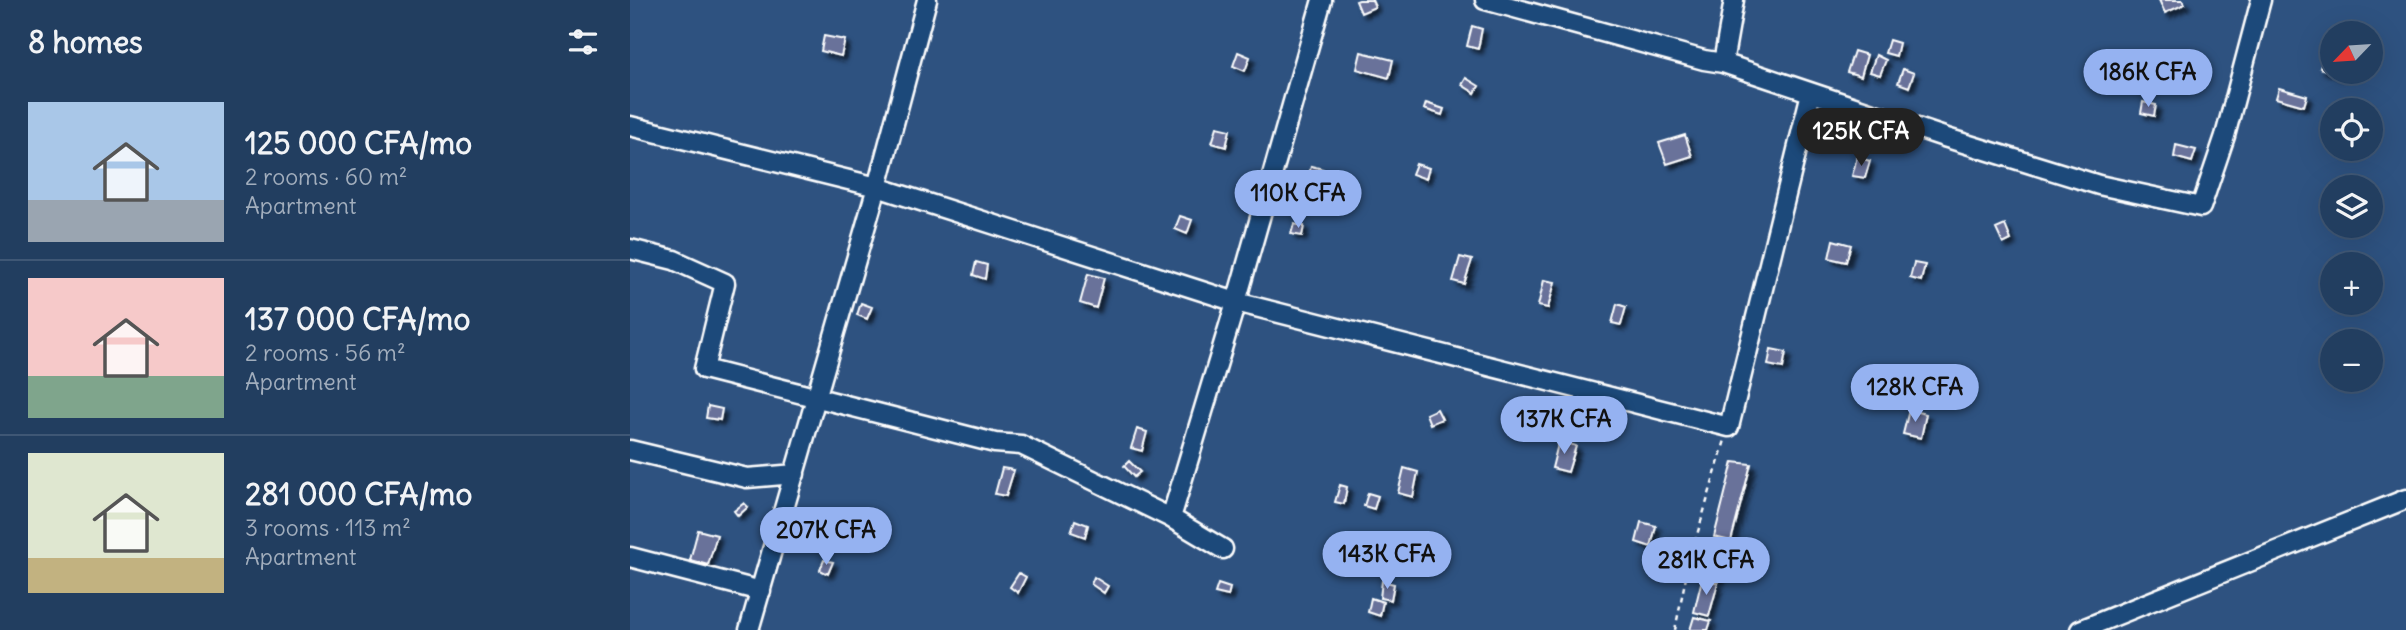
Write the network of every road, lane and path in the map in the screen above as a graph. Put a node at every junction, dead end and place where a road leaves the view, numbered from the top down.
1 (928, 0) edge
2 (1322, 0) edge
3 (1485, 0) edge
4 (1734, 0) edge
5 (2261, 0) edge
6 (1723, 63) junction
7 (1811, 93) junction
8 (630, 126) edge
9 (877, 187) junction
10 (630, 249) edge
11 (1236, 302) junction
12 (817, 397) junction
13 (1729, 427) junction
14 (630, 450) edge
15 (795, 474) junction
16 (2406, 499) edge
17 (1171, 519) junction
18 (1223, 550) dead end
19 (630, 556) edge
20 (761, 591) junction
21 (749, 630) edge
22 (1675, 630) edge
23 (2080, 630) edge

1 - 9 street
2 - 11 street
3 - 6 street
4 - 6 street
5 - 7 street
6 - 7 street
7 - 13 street
8 - 9 street
9 - 11 street
9 - 12 street
10 - 12 street
11 - 13 street
11 - 17 street
12 - 15 street
12 - 17 street
13 - 22 path
14 - 15 street
15 - 20 street
16 - 23 street
17 - 18 street
19 - 20 street
20 - 21 street

